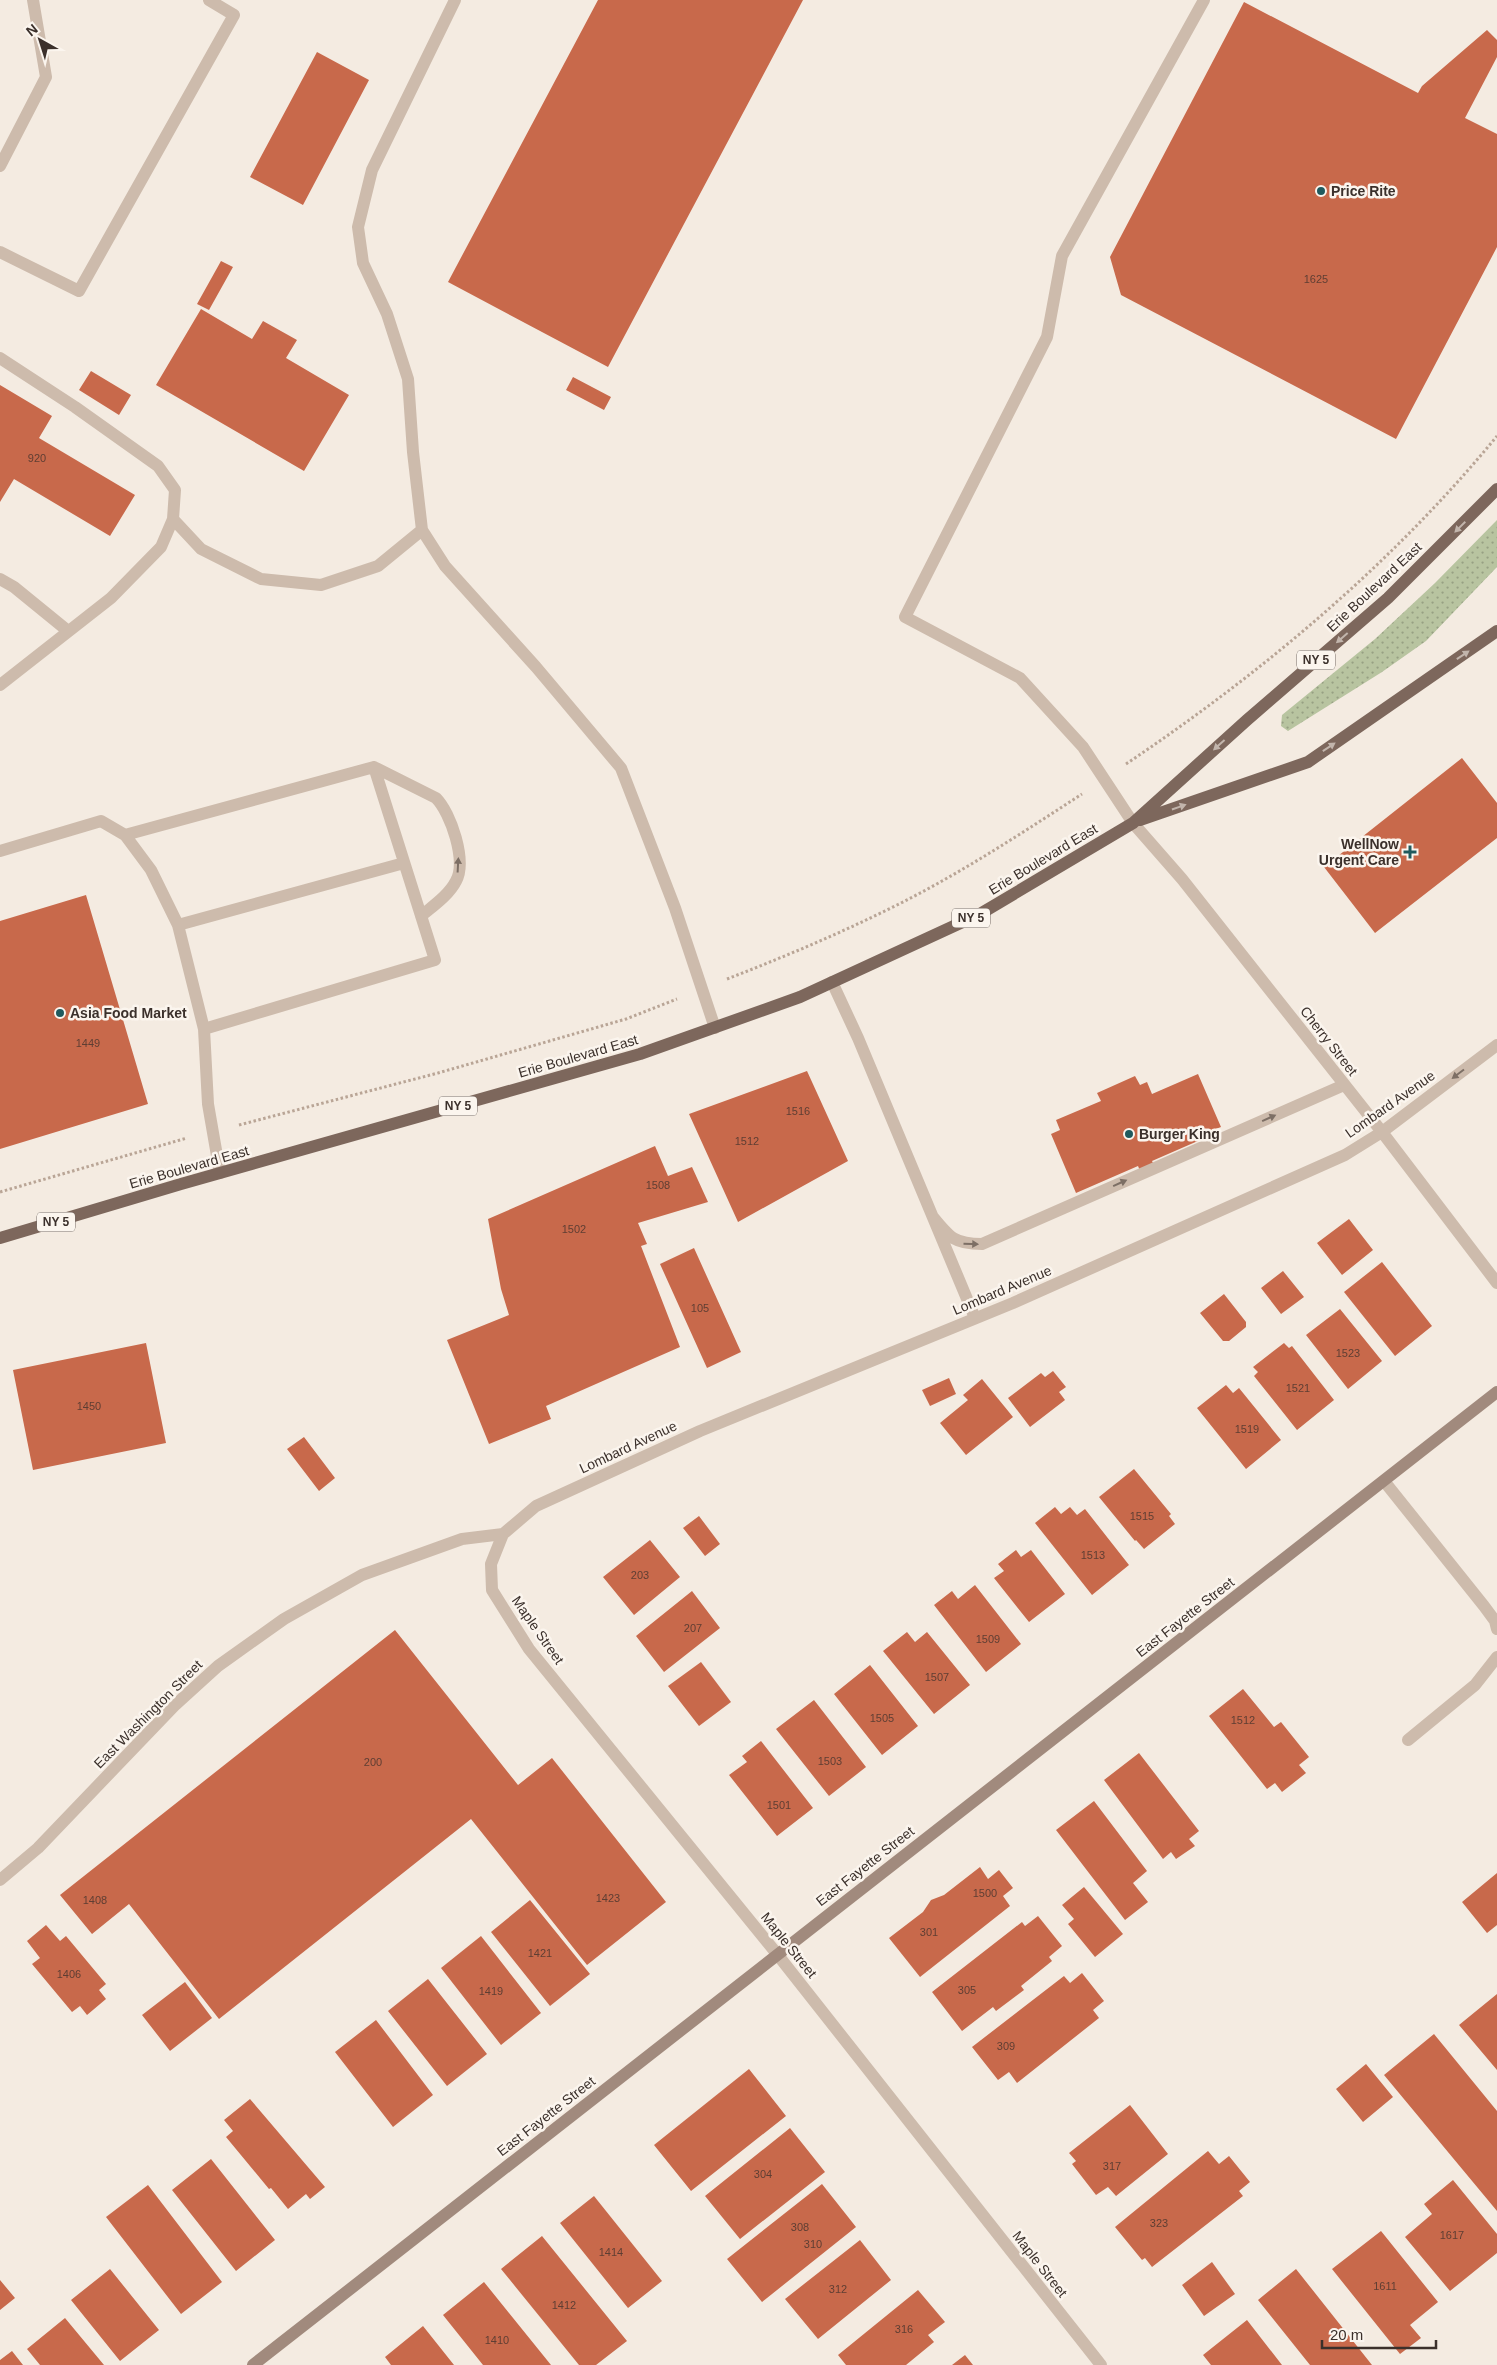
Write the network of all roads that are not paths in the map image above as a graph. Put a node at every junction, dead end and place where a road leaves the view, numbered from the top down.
1 (33, 0) edge
2 (209, 0) edge
3 (455, 0) edge
4 (1204, 0) edge
5 (0, 166) edge
6 (0, 252) edge
7 (0, 358) edge
8 (1497, 489) edge
9 (173, 519) junction
10 (422, 530) junction
11 (0, 579) edge
12 (68, 631) junction
13 (1497, 631) edge
14 (0, 685) edge
15 (374, 766) junction
16 (1133, 823) junction
17 (125, 835) junction
18 (0, 851) edge
19 (404, 863) junction
20 (421, 916) junction
21 (178, 925) junction
22 (832, 982) junction
23 (715, 1028) junction
24 (204, 1029) junction
25 (1497, 1045) edge
26 (1344, 1085) junction
27 (1382, 1132) junction
28 (220, 1173) junction
29 (933, 1217) junction
30 (0, 1238) edge
31 (1497, 1283) edge
32 (975, 1318) junction
33 (1497, 1392) edge
34 (1384, 1481) junction
35 (503, 1534) junction
36 (1497, 1629) edge
37 (1497, 1657) edge
38 (1408, 1740) dead end
39 (0, 1880) edge
40 (777, 1954) junction
41 (253, 2365) edge
42 (1100, 2365) edge

1 - 5 street
2 - 6 street
3 - 10 street
4 - 16 street, Cherry Street
7 - 9 street
8 -> 16 main road, Erie Boulevard East / NY 5
9 - 10 street
9 - 12 street
10 - 23 street
11 - 12 street
12 - 14 street
16 -> 13 main road, Erie Boulevard East / NY 5
15 - 17 street
15 - 19 street
20 -> 15 street
16 - 22 main road, Erie Boulevard East / NY 5
16 - 26 street, Cherry Street
17 - 18 street
17 - 21 street
19 - 20 street
19 - 21 street
20 - 24 street
21 - 24 street
22 - 23 main road, Erie Boulevard East / NY 5
22 - 29 street
23 - 28 main road, Erie Boulevard East / NY 5
24 - 28 street
25 -> 27 street, Lombard Avenue
26 - 27 street, Cherry Street
29 -> 26 street
27 - 31 street, Cherry Street
27 - 32 street, Lombard Avenue
28 - 30 main road, Erie Boulevard East / NY 5
29 - 32 street
32 - 35 street, Lombard Avenue
33 - 34 street, East Fayette Street
34 - 36 street
34 - 40 street, East Fayette Street
35 - 39 street, East Washington Street
35 - 40 street, Maple Street
37 - 38 street
40 - 41 street, East Fayette Street
40 - 42 street, Maple Street

